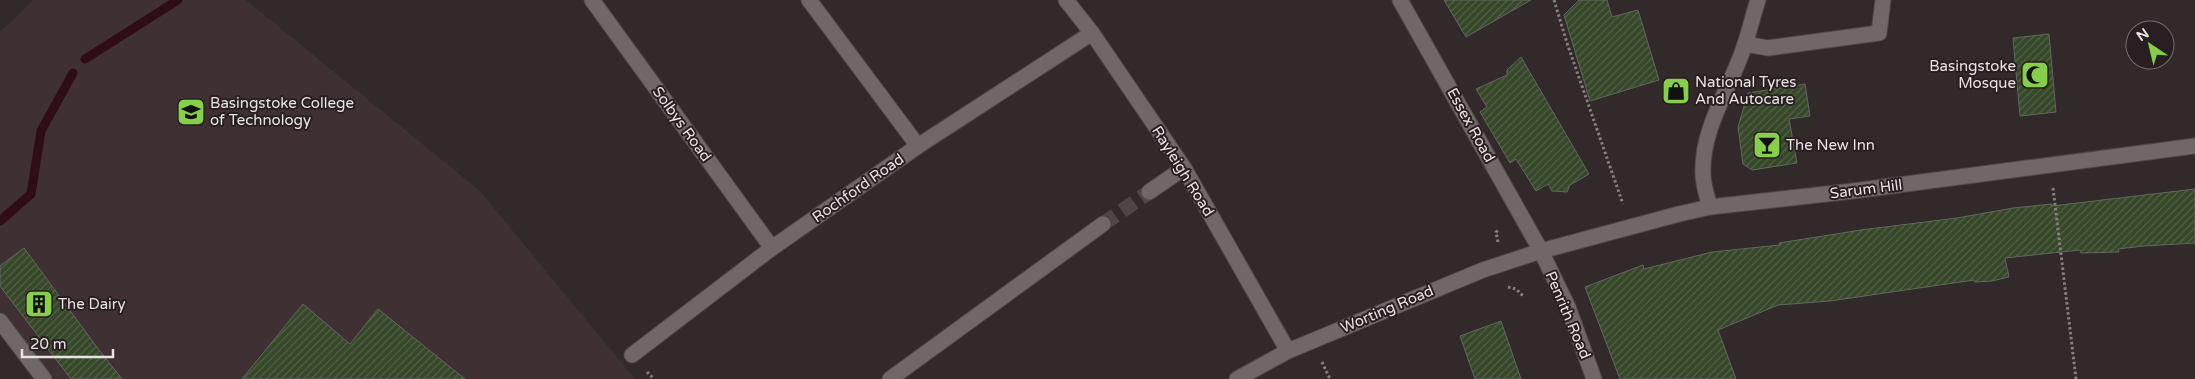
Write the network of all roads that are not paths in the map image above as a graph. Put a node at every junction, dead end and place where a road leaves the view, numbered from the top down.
1 (592, 0) edge
2 (809, 0) edge
3 (1066, 0) edge
4 (1400, 0) edge
5 (1758, 0) edge
6 (1883, 0) edge
7 (1092, 33) junction
8 (1745, 44) junction
9 (918, 146) junction
10 (2195, 146) edge
11 (1184, 168) junction
12 (1149, 192) tunnel mouth
13 (1710, 207) junction
14 (1103, 224) tunnel mouth
15 (772, 248) junction
16 (1541, 251) junction
17 (0, 321) edge
18 (1288, 351) junction
19 (632, 355) dead end
20 (44, 379) edge
21 (890, 379) edge
22 (1238, 379) edge
23 (1594, 379) edge

1 - 15 street, Solbys Road
2 - 9 street
3 - 7 street, Rayleigh Road
4 - 16 street, Essex Road
5 - 8 street
6 - 8 street
7 - 9 street, Rochford Road
7 - 11 street, Rayleigh Road
8 - 13 street
9 - 15 street, Rochford Road
10 - 13 street, Sarum Hill
11 - 12 street
11 - 18 street, Rayleigh Road
13 - 16 street, Sarum Hill
14 - 21 street
15 - 19 street, Rochford Road
16 - 18 street, Worting Road
16 - 23 street, Penrith Road
17 - 20 street
18 - 22 street, Worting Road

